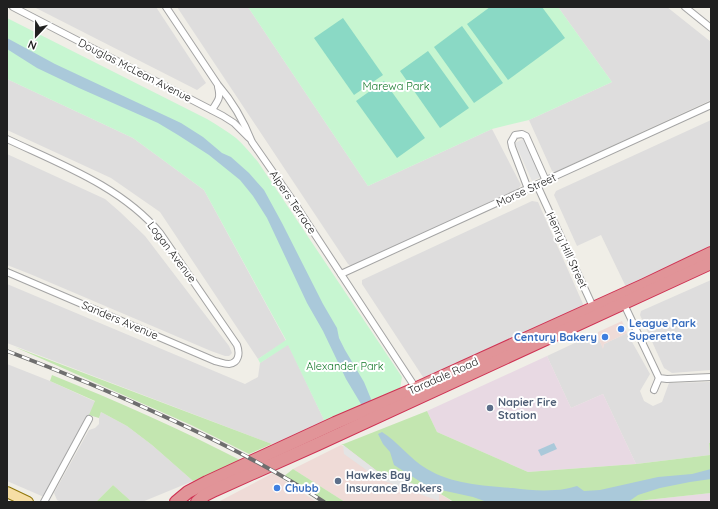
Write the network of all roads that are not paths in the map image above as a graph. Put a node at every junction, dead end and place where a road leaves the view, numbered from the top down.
1 (13, 7) edge
2 (166, 7) edge
3 (685, 7) edge
4 (711, 28) edge
5 (218, 85) junction
6 (711, 105) edge
7 (212, 110) junction
8 (7, 139) edge
9 (252, 142) junction
10 (546, 181) junction
11 (537, 185) junction
12 (528, 189) junction
13 (711, 253) edge
14 (711, 263) edge
15 (7, 272) edge
16 (341, 274) junction
17 (622, 299) junction
18 (595, 312) junction
19 (235, 362) joint
20 (711, 377) edge
21 (659, 378) junction
22 (654, 390) dead end
23 (419, 392) junction
24 (89, 419) dead end
25 (7, 492) edge
26 (28, 502) edge
27 (44, 502) edge
28 (176, 502) edge
29 (197, 502) edge

1 - 7 street, Douglas McLean Avenue
2 - 5 street, Alpers Terrace
3 - 4 street
5 - 7 street
5 - 9 street, Alpers Terrace
6 - 10 street, Morse Street
7 - 9 street, Douglas McLean Avenue
8 - 19 street, Logan Avenue
9 - 16 street, Alpers Terrace
10 - 11 street, Morse Street
10 - 12 street
11 - 12 street, Morse Street
11 - 18 street, Henry Hill Street
12 - 16 street, Morse Street
13 - 17 highway, Taradale Road
14 - 17 highway, Taradale Road
15 - 19 street, Sanders Avenue
16 - 23 street, Alpers Terrace
17 - 18 highway, Taradale Road
17 - 21 street
18 - 23 highway, Taradale Road
20 - 21 street
21 - 22 street
23 - 28 highway, Taradale Road
23 - 29 highway, Taradale Road
24 - 27 street
25 - 26 main road

